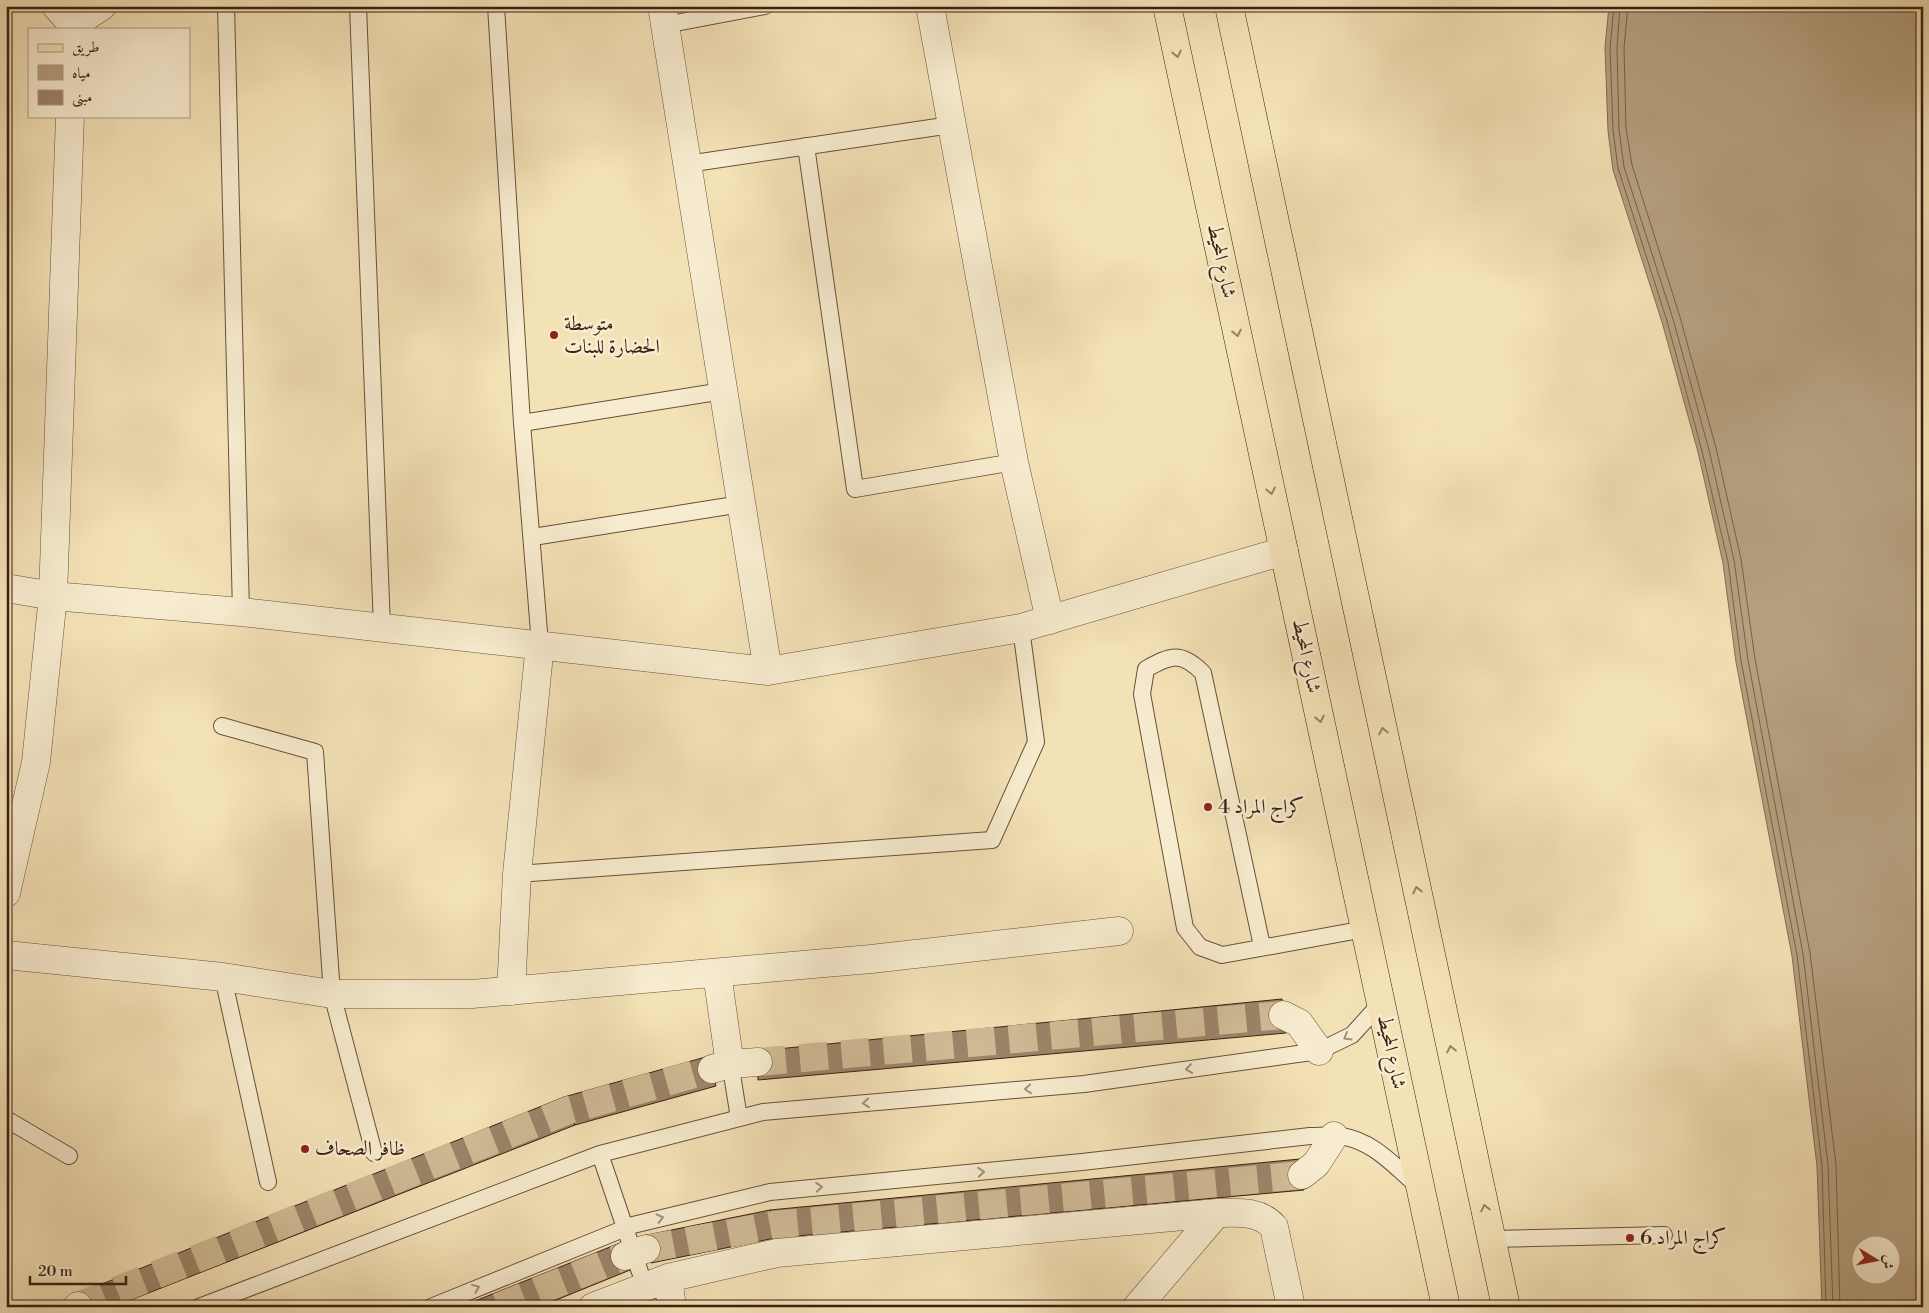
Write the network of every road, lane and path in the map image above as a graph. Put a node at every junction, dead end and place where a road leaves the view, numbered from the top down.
1 (102, 6) edge
2 (226, 6) edge
3 (358, 6) edge
4 (496, 6) edge
5 (765, 6) edge
6 (930, 6) edge
7 (1167, 6) edge
8 (1229, 6) edge
9 (663, 16) edge
10 (67, 20) edge
11 (70, 118) edge
12 (951, 125) junction
13 (806, 146) junction
14 (687, 164) junction
15 (723, 391) junction
16 (522, 422) junction
17 (1014, 462) junction
18 (741, 504) junction
19 (533, 537) junction
20 (1284, 551) junction
21 (6, 588) edge
22 (53, 596) junction
23 (241, 612) junction
24 (1050, 620) junction
25 (382, 627) junction
26 (1021, 628) junction
27 (540, 644) junction
28 (768, 671) junction
29 (222, 726) dead end
30 (517, 874) junction
31 (6, 893) edge
32 (1365, 929) junction
33 (1119, 931) dead end
34 (1262, 946) junction
35 (6, 955) edge
36 (717, 973) junction
37 (224, 977) junction
38 (511, 991) junction
39 (332, 994) junction
40 (1381, 1003) junction
41 (1283, 1015) tunnel mouth
42 (1319, 1051) junction
43 (724, 1062) junction
44 (758, 1062) tunnel mouth
45 (739, 1118) junction
46 (6, 1119) edge
47 (1334, 1136) junction
48 (374, 1154) dead end
49 (600, 1154) junction
50 (69, 1156) dead end
51 (1302, 1175) tunnel mouth
52 (268, 1182) dead end
53 (1420, 1189) junction
54 (1217, 1213) junction
55 (1664, 1236) dead end
56 (1492, 1239) junction
57 (640, 1260) junction
58 (199, 1307) edge
59 (431, 1307) edge
60 (593, 1307) edge
61 (672, 1307) edge
62 (1137, 1307) edge
63 (1291, 1307) edge
64 (1446, 1307) edge
65 (1506, 1307) edge

1 - 10 street
2 - 23 lane
3 - 25 lane
4 - 16 lane
5 - 9 lane
6 - 12 street
7 -> 20 main road, شارع المحيط
56 -> 8 main road
9 - 14 street
11 - 22 street
12 - 13 lane
12 - 17 street
13 - 14 lane
13 - 17 lane
14 - 15 street
15 - 16 lane
15 - 18 street
16 - 19 lane
17 - 24 street
18 - 19 lane
18 - 28 street
19 - 27 lane
20 - 24 street
20 -> 32 main road, شارع المحيط
21 - 22 street
22 - 23 street
22 - 31 street
23 - 25 street
24 - 26 street
25 - 27 street
26 - 28 street
26 - 30 lane
27 - 28 street
27 - 30 street
29 - 39 lane
30 - 38 street
32 - 34 lane
32 - 40 main road, شارع المحيط
33 - 36 street
34 - 34 lane
35 - 37 street
36 - 38 street
36 - 43 street
37 - 39 street
37 - 52 lane
38 - 39 street
39 - 48 lane
40 -> 42 lane
40 - 53 main road, شارع المحيط
41 - 42 street
42 -> 45 lane
43 - 44 street
43 - 45 lane
45 - 49 lane
46 - 50 lane
47 - 51 street
47 - 53 lane
57 -> 47 lane
49 - 57 lane
49 - 58 lane
53 - 64 main road, شارع المحيط
54 - 57 street
54 - 62 street
54 - 63 street
55 - 56 lane
56 - 65 main road
59 -> 57 lane
57 - 60 street
57 - 61 street

